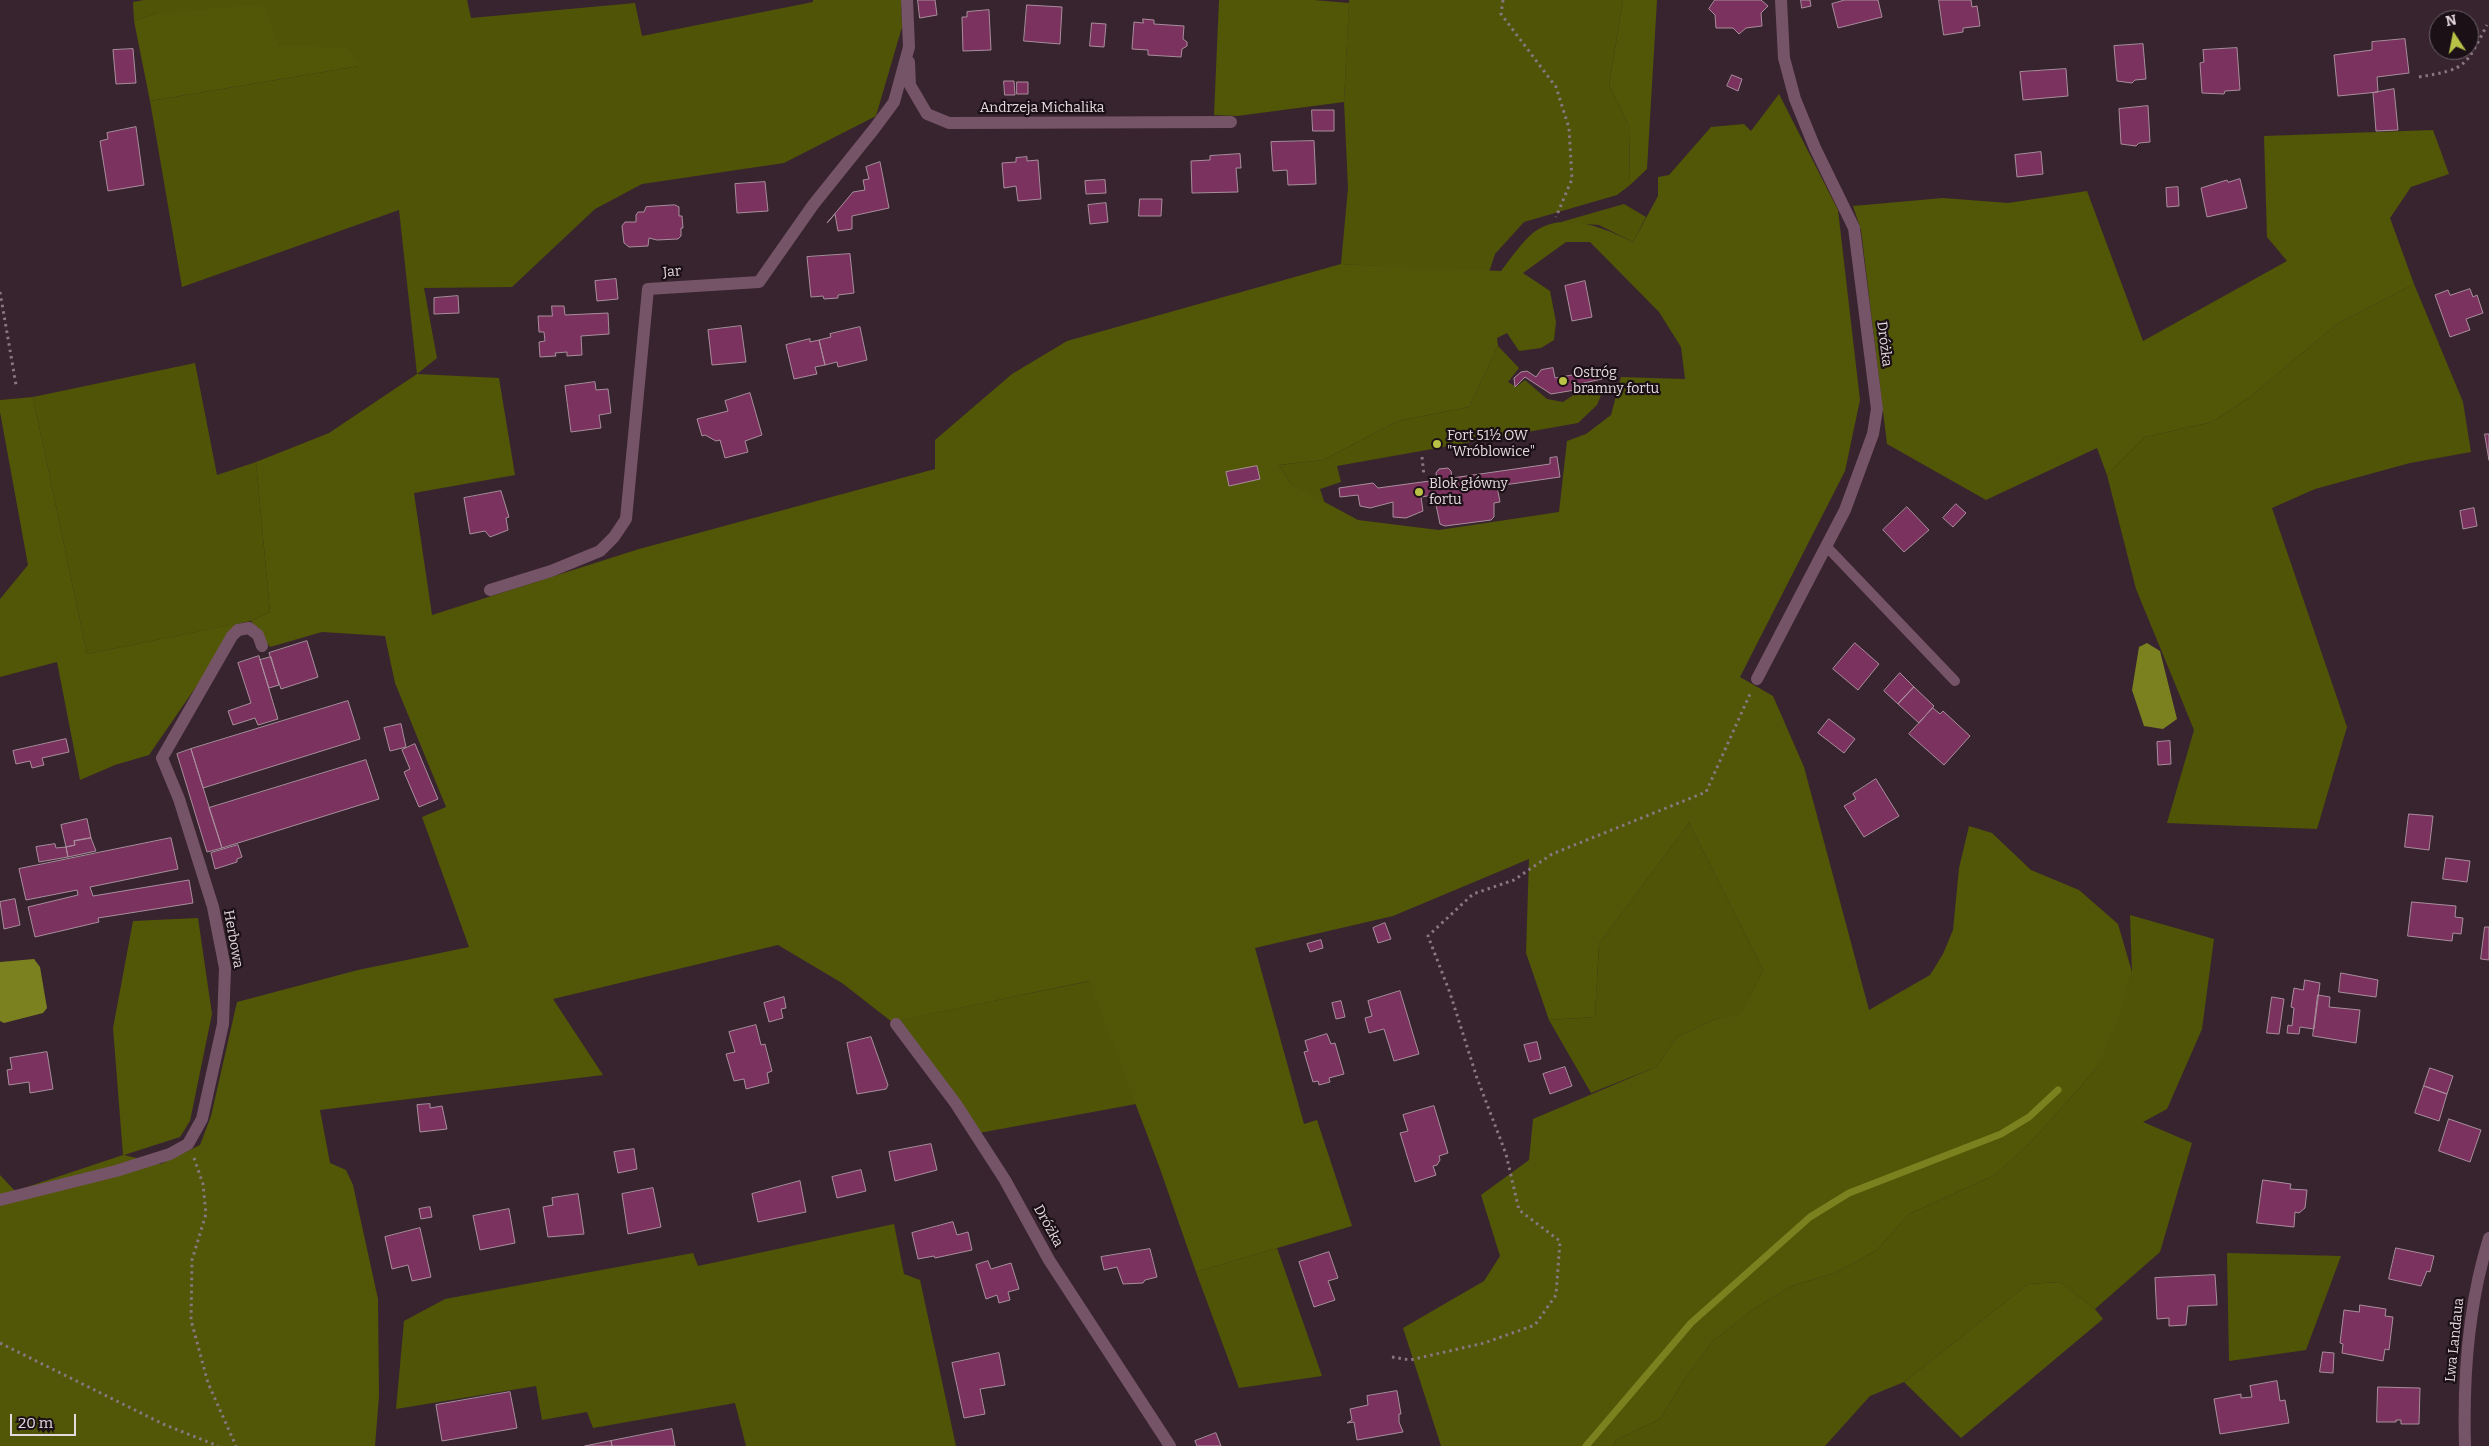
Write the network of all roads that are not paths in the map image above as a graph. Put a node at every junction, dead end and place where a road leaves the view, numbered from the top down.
1 (907, 0) edge
2 (1781, 0) edge
3 (909, 47) junction
4 (1231, 122) dead end
5 (1826, 546) junction
6 (490, 590) dead end
7 (262, 646) dead end
8 (1757, 680) road end
9 (1955, 681) dead end
10 (896, 1024) dead end
11 (0, 1200) edge
12 (2489, 1238) edge
13 (1170, 1446) edge
14 (2465, 1446) edge

1 - 3 street, Jar
2 - 5 street, Dróżka
3 - 4 street, Andrzeja Michalika
3 - 6 street, Jar
5 - 8 street, Dróżka
5 - 9 lane
7 - 11 street, Herbowa
10 - 13 street, Dróżka
12 - 14 street, Lwa Landaua

